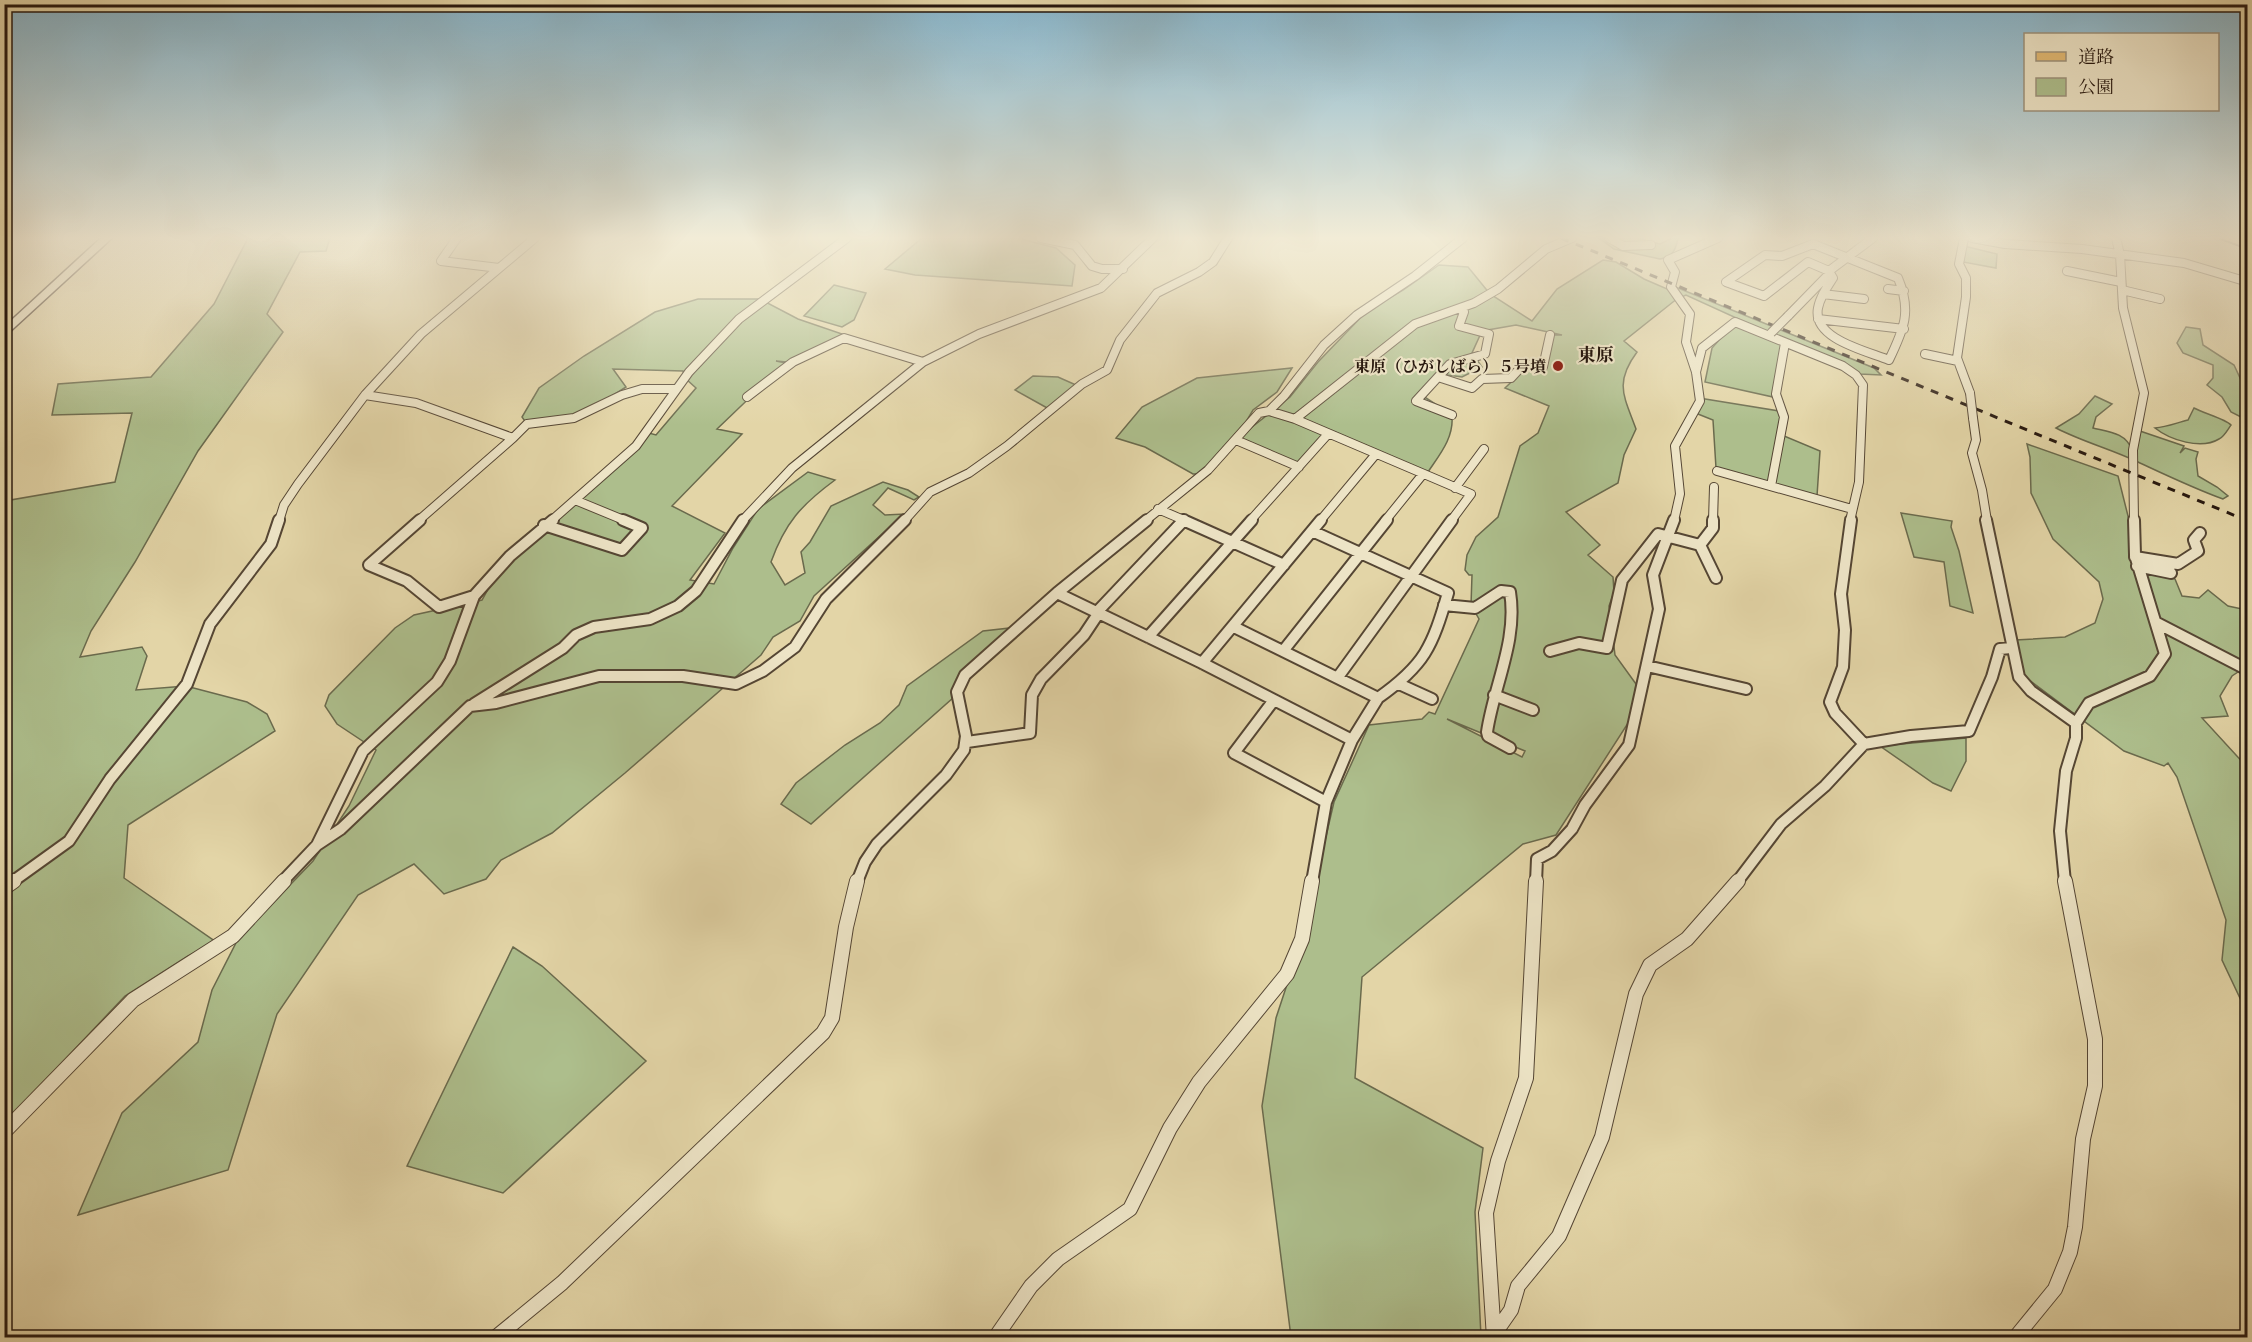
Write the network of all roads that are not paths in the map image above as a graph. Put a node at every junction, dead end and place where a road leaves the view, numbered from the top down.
1 (39, 301) edge
2 (460, 301) edge
3 (763, 301) edge
4 (1068, 301) edge
5 (1151, 301) edge
6 (1378, 301) edge
7 (1476, 301) edge
8 (1681, 301) edge
9 (1802, 301) edge
10 (1819, 301) edge
11 (1907, 301) edge
12 (1966, 301) edge
13 (2123, 301) edge
14 (1460, 309) junction
15 (1818, 319) junction
16 (1904, 329) junction
17 (4, 334) edge
18 (1550, 334) dead end
19 (1768, 334) junction
20 (1785, 344) junction
21 (1925, 354) dead end
22 (1958, 361) junction
23 (923, 362) junction
24 (1696, 372) junction
25 (1438, 377) junction
26 (676, 389) junction
27 (365, 395) junction
28 (747, 397) dead end
29 (1269, 411) junction
30 (1452, 415) dead end
31 (1295, 420) junction
32 (1329, 434) junction
33 (513, 438) junction
34 (1236, 440) junction
35 (1484, 449) dead end
36 (1376, 454) junction
37 (1299, 467) junction
38 (1717, 471) dead end
39 (1423, 474) junction
40 (1771, 486) junction
41 (1714, 487) dead end
42 (1455, 488) junction
43 (575, 500) junction
44 (1158, 509) junction
45 (1852, 509) junction
46 (1184, 520) junction
47 (544, 525) junction
48 (1312, 531) junction
49 (2200, 533) dead end
50 (1668, 536) junction
51 (1233, 540) junction
52 (1700, 545) junction
53 (1362, 554) junction
54 (2136, 561) junction
55 (1284, 565) junction
56 (2171, 573) dead end
57 (1412, 576) junction
58 (1716, 578) dead end
59 (1057, 593) junction
60 (474, 596) junction
61 (1444, 604) junction
62 (1097, 614) junction
63 (2157, 623) junction
64 (1234, 627) junction
65 (1148, 637) junction
66 (2011, 648) junction
67 (1283, 651) junction
68 (1550, 651) dead end
69 (1202, 663) junction
70 (1647, 666) junction
71 (2247, 670) edge
72 (1338, 677) junction
73 (1399, 684) junction
74 (1746, 688) dead end
75 (1494, 695) junction
76 (1378, 698) junction
77 (1432, 699) dead end
78 (1274, 700) junction
79 (470, 706) junction
80 (1533, 710) dead end
81 (2076, 723) junction
82 (1352, 740) junction
83 (967, 742) junction
84 (1864, 744) junction
85 (1510, 748) dead end
86 (1326, 802) junction
87 (317, 845) junction
88 (4, 888) edge
89 (4, 1132) edge
90 (1494, 1335) edge
91 (495, 1338) edge
92 (995, 1338) edge
93 (2015, 1338) edge

1 - 17 main road
2 - 27 street
3 - 26 street
4 - 23 street
5 - 79 street
6 - 29 street
7 - 14 street
8 - 24 street
9 - 19 street, bridge
10 - 15 street
11 - 16 street
12 - 22 street
13 - 54 street
14 - 25 street
14 - 31 street
15 - 16 street
15 - 16 street
18 - 25 street
19 - 20 street
19 - 24 street
20 - 40 street
20 - 45 street
21 - 22 street
22 - 66 street, bridge
23 - 28 street
23 - 79 street
24 - 50 street
25 - 30 street
26 - 33 street
26 - 43 street
27 - 33 street
27 - 88 street
29 - 31 street
29 - 34 street
31 - 32 street
32 - 36 street
32 - 37 street
33 - 60 street
34 - 37 street
34 - 44 street
35 - 42 street
36 - 39 street
36 - 48 street
37 - 51 street
38 - 40 street
39 - 42 street
39 - 53 street
40 - 45 street
41 - 52 street
42 - 57 street
43 - 47 street
43 - 47 street
44 - 46 street
44 - 59 street
45 - 84 street
46 - 51 street
46 - 62 street
47 - 60 street
48 - 53 street
48 - 55 street
49 - 54 street
50 - 52 street
50 - 68 street
50 - 70 street
51 - 55 street
51 - 65 street
52 - 58 street
53 - 57 street
53 - 67 street
54 - 56 street
54 - 63 street
55 - 64 street
57 - 61 street
57 - 72 street
59 - 62 street
59 - 83 street
60 - 87 street
61 - 73 street
61 - 75 street
62 - 65 street
62 - 83 street
63 - 71 street
63 - 81 street
64 - 67 street
64 - 69 street
65 - 69 street
66 - 81 street
66 - 84 street
67 - 72 street
69 - 78 street
70 - 74 street
70 - 90 street
72 - 76 street
73 - 76 street
73 - 77 street
75 - 80 street
75 - 85 street
76 - 82 street
78 - 82 street
78 - 86 street
79 - 87 street
81 - 93 street
82 - 86 street
83 - 91 street
84 - 90 street
86 - 92 street
87 - 89 street

